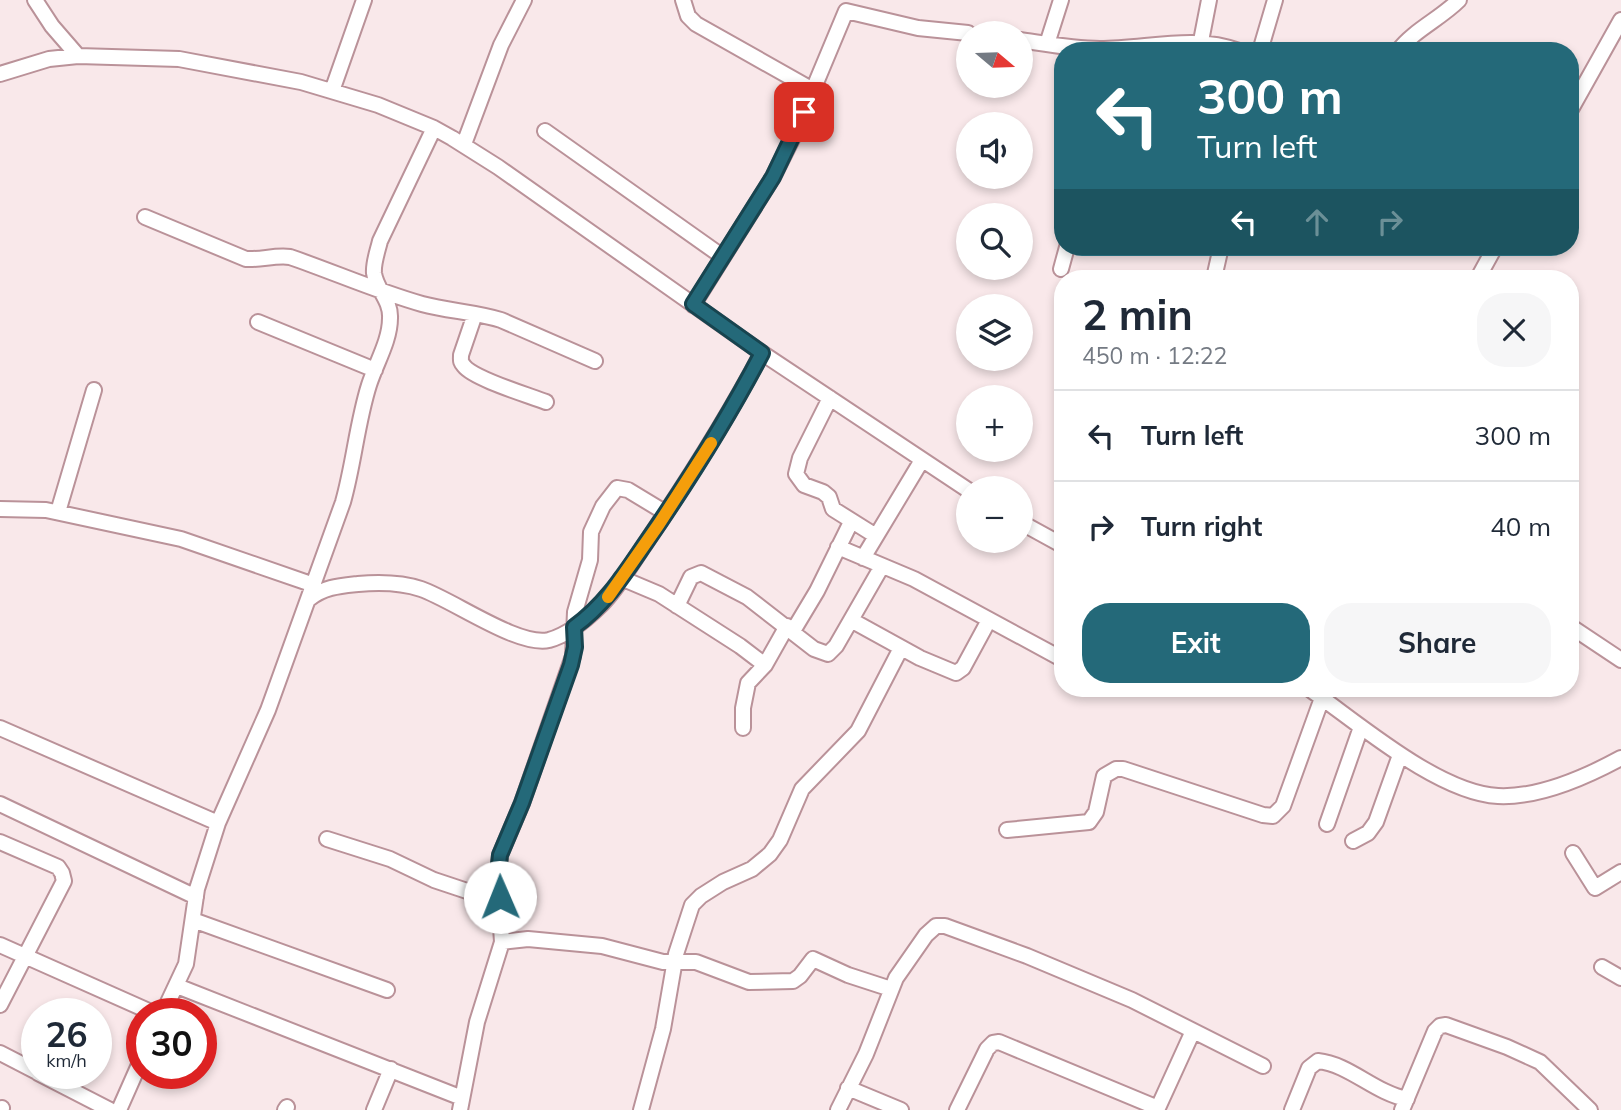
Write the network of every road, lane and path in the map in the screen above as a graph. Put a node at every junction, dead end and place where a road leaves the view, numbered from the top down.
1 (35, 0) edge
2 (364, 0) edge
3 (524, 0) edge
4 (683, 0) edge
5 (1061, 0) edge
6 (1209, 0) edge
7 (1275, 0) edge
8 (1459, 0) edge
9 (848, 6) edge
10 (1621, 20) edge
11 (956, 32) edge
12 (1201, 41) junction
13 (1033, 42) edge
14 (1192, 42) edge
15 (1205, 42) edge
16 (1263, 42) edge
17 (1404, 42) edge
18 (1047, 44) junction
19 (1054, 45) edge
20 (78, 56) junction
21 (0, 74) edge
22 (813, 90) junction
23 (332, 91) junction
24 (1579, 95) edge
25 (434, 128) junction
26 (545, 131) dead end
27 (464, 145) junction
28 (145, 217) dead end
29 (1065, 256) edge
30 (723, 257) junction
31 (1061, 270) dead end
32 (383, 293) junction
33 (693, 304) junction
34 (475, 314) junction
35 (258, 322) dead end
36 (762, 353) junction
37 (595, 361) dead end
38 (375, 370) junction
39 (93, 390) dead end
40 (830, 398) junction
41 (546, 401) dead end
42 (922, 460) junction
43 (956, 482) edge
44 (0, 509) edge
45 (58, 512) junction
46 (666, 513) junction
47 (851, 522) junction
48 (1033, 529) edge
49 (876, 536) junction
50 (1054, 541) edge
51 (838, 547) junction
52 (863, 558) junction
53 (882, 566) junction
54 (621, 578) junction
55 (314, 585) junction
56 (309, 600) junction
57 (677, 606) junction
58 (851, 620) junction
59 (989, 620) junction
60 (574, 627) junction
61 (790, 629) junction
62 (1579, 632) edge
63 (901, 648) junction
64 (1054, 655) edge
65 (1621, 660) edge
66 (765, 665) junction
67 (1322, 698) joint
68 (743, 727) dead end
69 (1361, 727) junction
70 (0, 728) edge
71 (1400, 755) junction
72 (1621, 758) edge
73 (0, 804) edge
74 (218, 822) junction
75 (1327, 824) dead end
76 (1007, 830) dead end
77 (327, 839) dead end
78 (1353, 841) dead end
79 (0, 842) edge
80 (1573, 853) dead end
81 (1621, 872) edge
82 (196, 897) junction
83 (500, 902) junction
84 (193, 920) junction
85 (502, 942) junction
86 (0, 945) edge
87 (23, 955) junction
88 (675, 963) junction
89 (1602, 967) dead end
90 (1621, 978) edge
91 (177, 986) junction
92 (891, 989) junction
93 (387, 990) dead end
94 (171, 998) edge
95 (126, 1001) edge
96 (0, 1005) edge
97 (1192, 1031) junction
98 (0, 1053) edge
99 (21, 1064) edge
100 (1263, 1066) dead end
101 (391, 1069) junction
102 (848, 1088) junction
103 (70, 1089) edge
104 (129, 1089) edge
105 (461, 1104) edge
106 (1405, 1105) edge
107 (899, 1109) edge
108 (1157, 1109) edge
109 (110, 1110) edge
110 (120, 1110) edge
111 (374, 1110) edge
112 (641, 1110) edge
113 (838, 1110) edge
114 (957, 1110) edge
115 (1292, 1110) edge
116 (1590, 1110) edge

1 - 20 street
2 - 23 street
3 - 27 street
4 - 22 street
5 - 18 street
6 - 12 street
7 - 16 street
8 - 17 street
9 - 11 street
9 - 22 street
10 - 24 street
12 - 14 street
12 - 15 street
13 - 18 street
18 - 19 street
20 - 21 street
20 - 23 street
22 - 30 street
23 - 25 street
25 - 27 street
25 - 32 street
26 - 30 street
27 - 33 street
28 - 32 street
29 - 31 street
30 - 33 street
32 - 34 street
32 - 38 street
33 - 36 street
34 - 37 street
34 - 41 street
35 - 38 street
36 - 40 street
36 - 46 street
38 - 55 street
39 - 45 street
40 - 42 street
40 - 47 street
42 - 43 street
42 - 49 street
44 - 45 street
45 - 55 street
46 - 54 street
46 - 60 street
47 - 49 street
47 - 51 street
48 - 50 street
49 - 52 street
51 - 52 street
51 - 61 street
52 - 53 street
53 - 58 street
53 - 59 street
54 - 57 street
54 - 60 street
55 - 56 street
56 - 60 street
56 - 74 street
57 - 61 street
57 - 66 street
58 - 61 street
58 - 63 street
59 - 63 street
59 - 64 street
60 - 83 street
61 - 66 street
62 - 65 street
63 - 88 street
66 - 68 street
67 - 69 street
67 - 76 street
69 - 71 street
69 - 75 street
70 - 74 street
71 - 72 street
71 - 78 street
73 - 82 street
74 - 82 street
77 - 83 street
79 - 87 street
80 - 81 street
82 - 84 street
83 - 85 street
84 - 91 street
84 - 93 street
85 - 88 street
85 - 105 street
86 - 87 street
87 - 95 street
87 - 96 street
88 - 92 street
88 - 112 street
89 - 90 street
91 - 94 street
91 - 101 street
92 - 97 street
92 - 102 street
97 - 100 street
97 - 108 street
98 - 99 street
101 - 105 street
101 - 111 street
102 - 107 street
102 - 113 street
103 - 109 street
104 - 110 street
106 - 115 street
106 - 116 street
108 - 114 street

